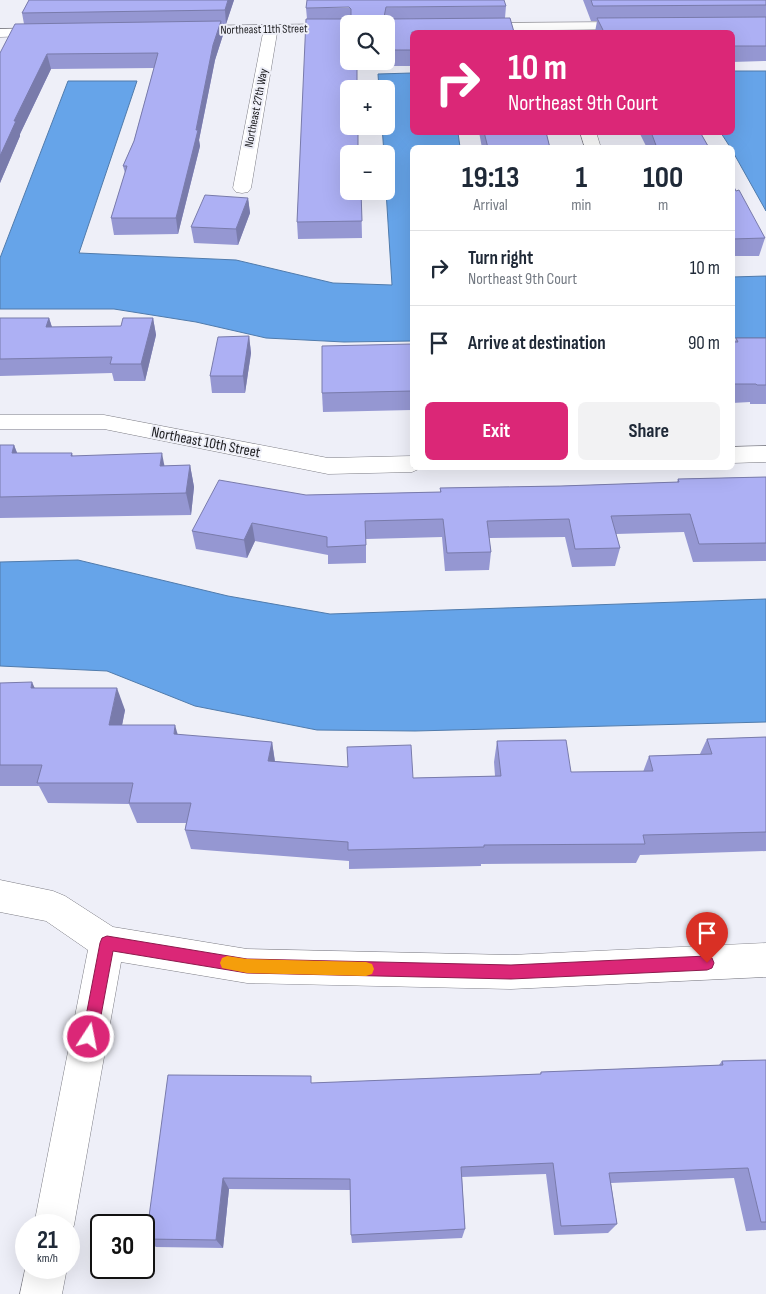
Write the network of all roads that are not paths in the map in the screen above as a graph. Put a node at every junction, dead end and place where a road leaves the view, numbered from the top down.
1 (649, 26) edge
2 (464, 27) edge
3 (340, 28) edge
4 (271, 29) junction
5 (174, 30) edge
6 (552, 30) edge
7 (58, 32) edge
8 (0, 33) edge
9 (242, 188) dead end
10 (0, 422) edge
11 (766, 454) edge
12 (735, 455) edge
13 (410, 464) edge
14 (0, 896) edge
15 (107, 943) junction
16 (766, 960) edge
17 (56, 1214) edge
18 (43, 1279) edge
19 (40, 1294) edge

1 - 6 street
2 - 6 street
3 - 4 street, Northeast 11th Street
4 - 5 street, Northeast 11th Street
4 - 9 street, Northeast 27th Way
7 - 8 street
10 - 13 street, Northeast 10th Street
11 - 12 street
14 - 15 street
15 - 16 street
15 - 17 street
18 - 19 street

